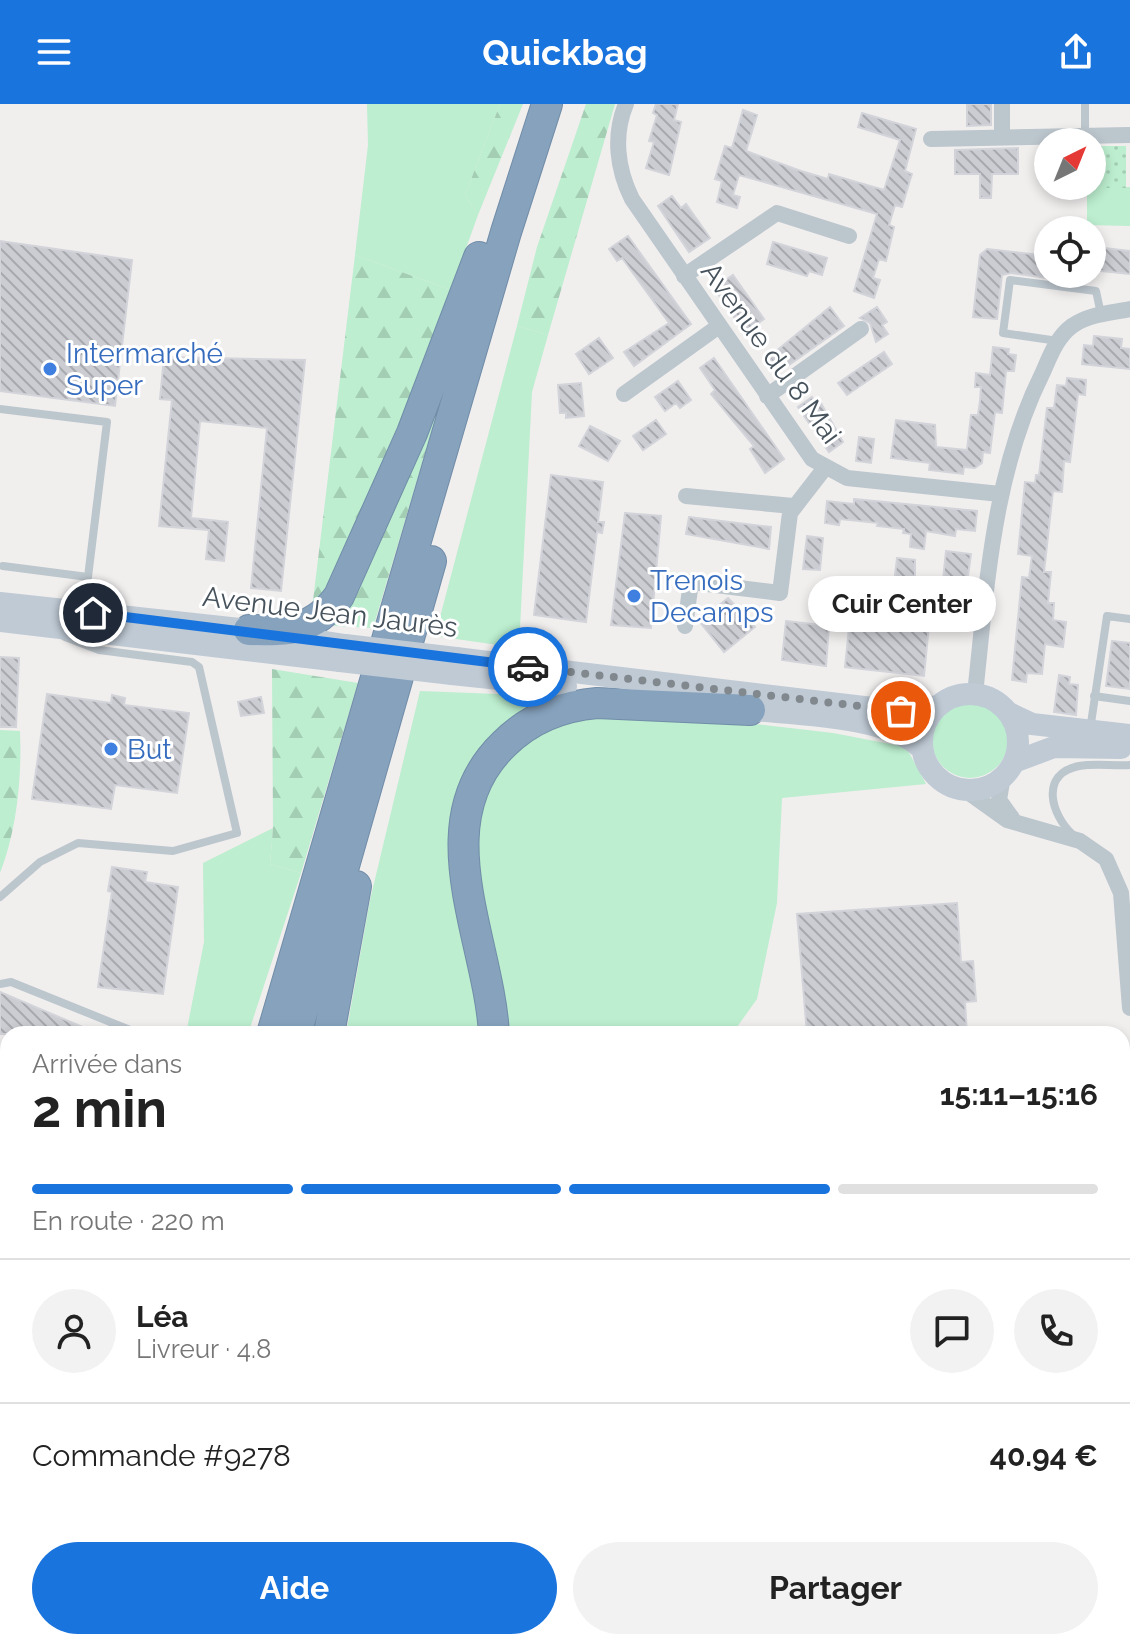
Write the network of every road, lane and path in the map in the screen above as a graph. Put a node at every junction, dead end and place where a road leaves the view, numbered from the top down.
1 (546, 104) edge
2 (570, 104) edge
3 (626, 104) edge
4 (1002, 104) edge
5 (1085, 104) edge
6 (1085, 128) edge
7 (1130, 135) edge
8 (1106, 136) edge
9 (1002, 137) junction
10 (1034, 137) edge
11 (931, 139) dead end
12 (849, 236) dead end
13 (684, 276) junction
14 (1130, 309) edge
15 (1101, 314) junction
16 (719, 326) junction
17 (861, 329) dead end
18 (1059, 341) junction
19 (624, 394) dead end
20 (767, 396) junction
21 (0, 409) edge
22 (824, 469) junction
23 (1000, 494) junction
24 (686, 496) dead end
25 (793, 506) junction
26 (3, 566) dead end
27 (0, 603) edge
28 (1130, 619) edge
29 (0, 621) edge
30 (34, 625) junction
31 (685, 626) dead end
32 (249, 630) junction
33 (342, 653) junction
34 (402, 665) junction
35 (454, 666) junction
36 (975, 694) junction
37 (1094, 696) junction
38 (1130, 701) edge
39 (937, 706) junction
40 (750, 710) junction
41 (1009, 713) junction
42 (1090, 730) junction
43 (1130, 735) edge
44 (922, 749) junction
45 (1130, 750) edge
46 (1130, 765) edge
47 (1008, 769) junction
48 (965, 790) junction
49 (1020, 823) junction
50 (1080, 841) junction
51 (0, 897) edge
52 (0, 984) edge
53 (1130, 1008) edge
54 (120, 1026) edge
55 (274, 1026) edge
56 (298, 1026) edge
57 (331, 1026) edge
58 (493, 1026) edge

1 - 32 highway
1 - 55 highway
2 - 34 highway
3 - 13 street, Avenue du 8 Mai
4 - 9 street
5 - 6 lane
7 - 8 street
9 - 10 street
9 - 11 street
12 - 13 street
13 - 16 street, Avenue du 8 Mai
14 - 15 street
15 - 18 street
15 - 18 lane
16 - 19 street
16 - 20 street, Avenue du 8 Mai
17 - 20 street
18 - 23 street
20 - 22 street, Avenue du 8 Mai
21 - 26 lane
22 - 23 street, Avenue du 8 Mai
22 - 25 street
23 - 36 street
24 - 25 street
25 - 31 street
27 - 32 main road, Avenue Jean Jaurès
28 - 37 lane
29 - 30 main road, Avenue Jean Jaurès
30 - 33 main road, Avenue Jean Jaurès
30 - 51 lane
32 - 33 main road, Avenue Jean Jaurès
33 - 35 main road, Avenue Jean Jaurès, bridge
34 - 56 highway
34 - 57 highway
35 - 39 main road, Avenue Jean Jaurès
35 - 40 main road, Avenue Jean Jaurès
36 - 39 main road
36 - 41 main road
37 - 38 lane
37 - 42 lane
39 - 44 main road
40 - 44 main road, Avenue Jean Jaurès
40 - 58 highway
41 - 42 main road
41 - 47 main road
42 - 43 main road
44 - 48 main road
45 - 47 main road
46 - 50 lane
47 - 48 main road
47 - 49 street
48 - 49 street
49 - 50 street
50 - 53 street
52 - 54 lane

